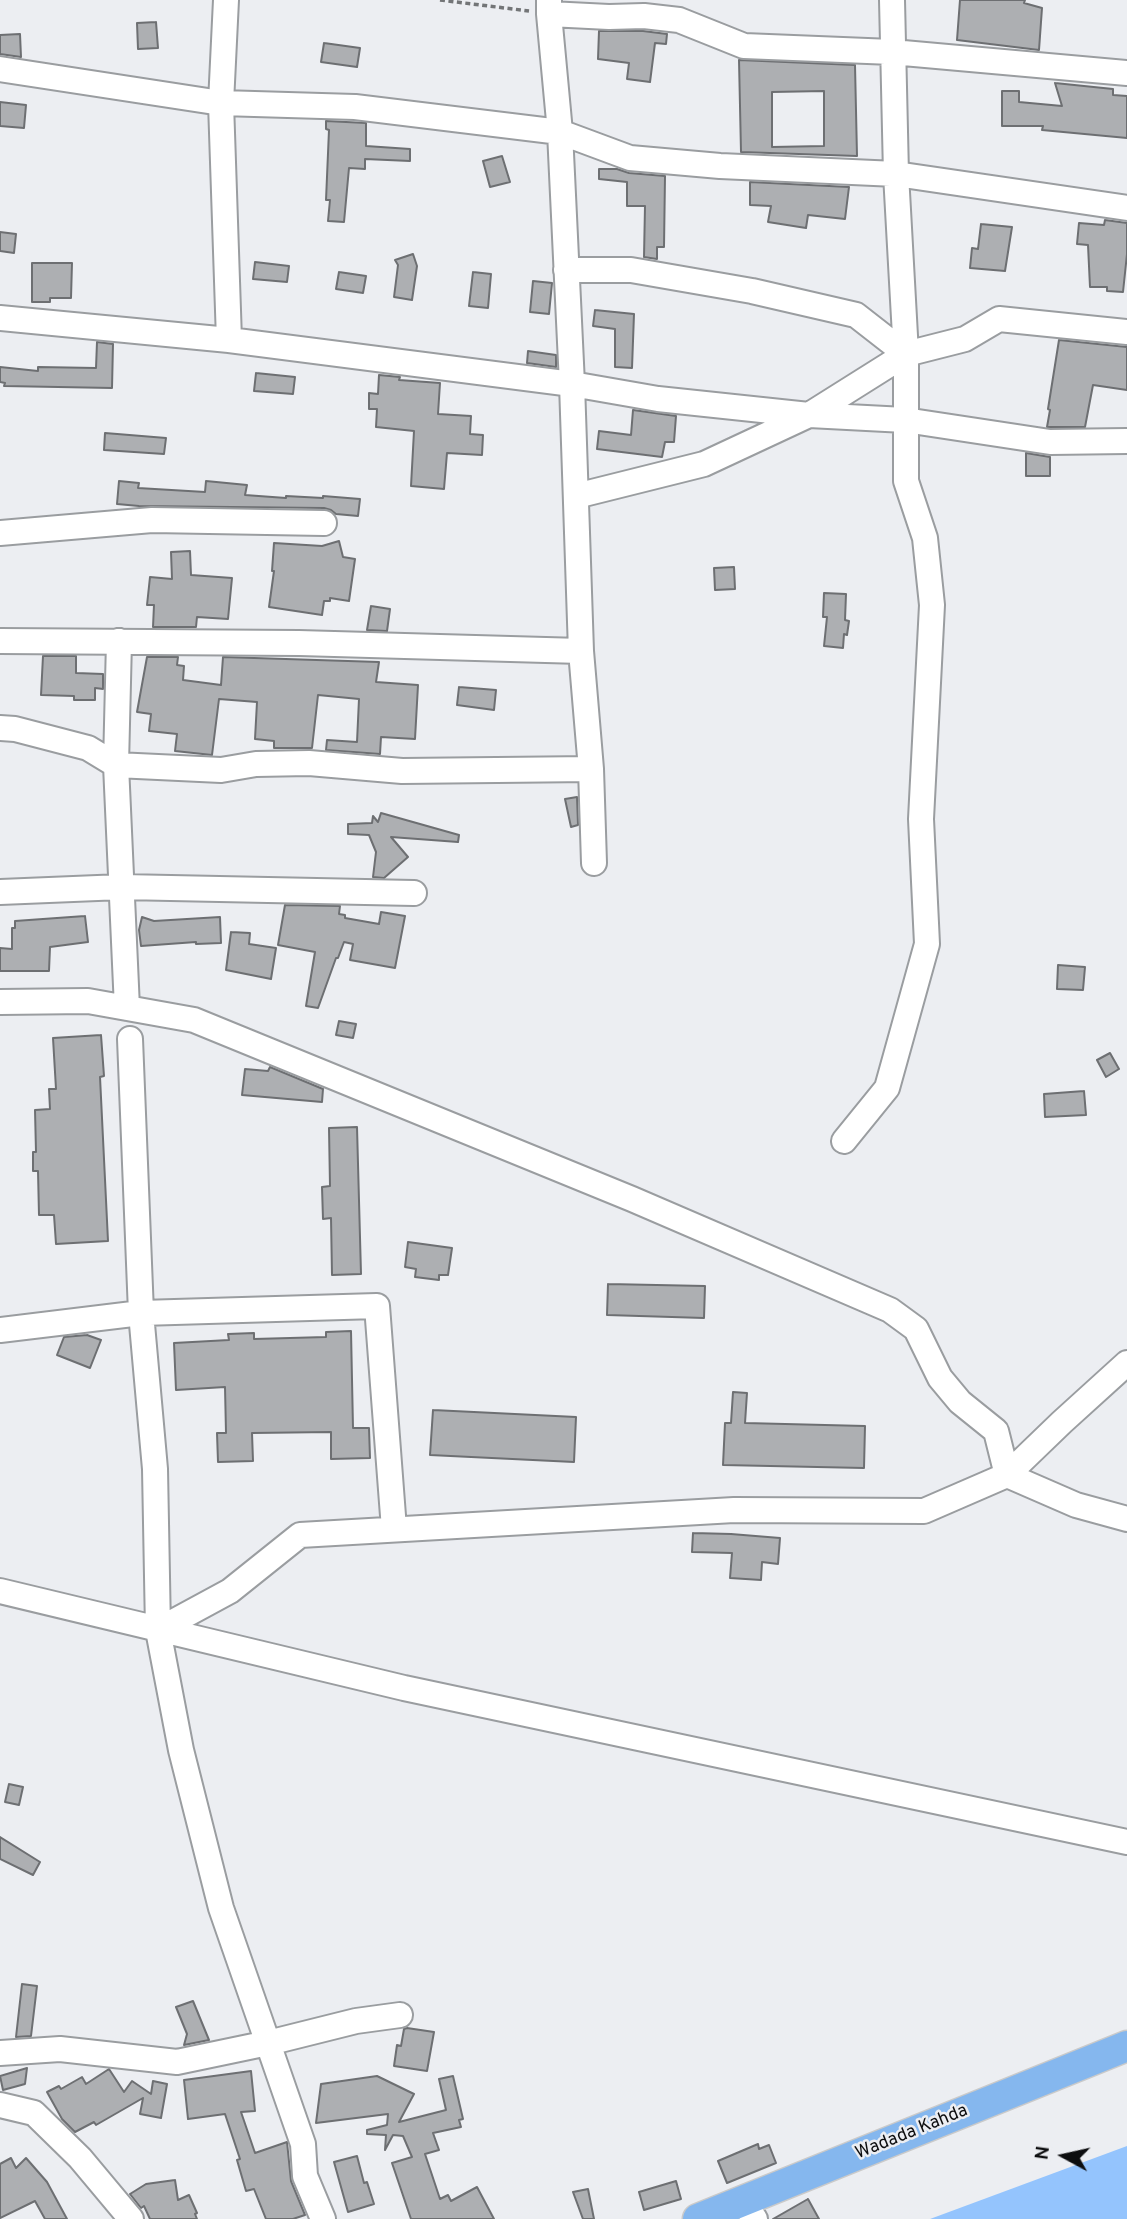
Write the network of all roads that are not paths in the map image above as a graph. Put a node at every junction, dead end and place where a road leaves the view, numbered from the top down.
1 (226, 0) edge
2 (892, 0) edge
3 (549, 7) edge
4 (892, 52) junction
5 (0, 69) edge
6 (1127, 73) edge
7 (221, 103) junction
8 (560, 132) junction
9 (896, 174) junction
10 (1127, 208) edge
11 (566, 270) junction
12 (0, 318) edge
13 (1127, 332) edge
14 (229, 340) junction
15 (906, 354) junction
16 (572, 384) junction
17 (809, 415) junction
18 (905, 420) junction
19 (1127, 441) edge
20 (576, 496) junction
21 (324, 523) dead end
22 (0, 533) edge
23 (0, 641) edge
24 (120, 641) junction
25 (581, 651) junction
26 (0, 727) edge
27 (116, 765) junction
28 (591, 769) junction
29 (594, 863) dead end
30 (122, 887) junction
31 (0, 892) edge
32 (414, 893) dead end
33 (0, 1002) edge
34 (127, 1008) junction
35 (130, 1039) dead end
36 (844, 1141) dead end
37 (141, 1313) junction
38 (0, 1330) edge
39 (1127, 1363) edge
40 (1007, 1475) junction
41 (1127, 1519) edge
42 (394, 1529) junction
43 (0, 1591) edge
44 (158, 1630) junction
45 (1127, 1842) edge
46 (400, 2015) dead end
47 (268, 2043) junction
48 (0, 2053) edge
49 (1120, 2056) edge
50 (0, 2105) edge
51 (749, 2210) edge
52 (131, 2219) edge
53 (323, 2219) edge
54 (698, 2219) edge

1 - 7 street
2 - 4 street
3 - 4 street
3 - 8 street
4 - 6 street
4 - 9 street
5 - 7 street
7 - 8 street
7 - 14 street
8 - 9 street
8 - 11 street
9 - 10 street
9 - 15 street
11 - 15 street
11 - 16 street
12 - 14 street
13 - 15 street
14 - 16 street
15 - 17 street
15 - 18 street
16 - 17 street
16 - 20 street
17 - 18 street
17 - 20 street
18 - 19 street
18 - 36 street
20 - 25 street
21 - 22 street
23 - 24 street
24 - 25 street
24 - 27 street
25 - 28 street
26 - 27 street
27 - 28 street
27 - 30 street
28 - 29 street
30 - 31 street
30 - 32 street
30 - 34 street
33 - 34 street
34 - 40 street
35 - 37 street
37 - 38 street
37 - 42 street
37 - 44 street
39 - 40 street
40 - 41 street
40 - 42 street
42 - 44 street
43 - 44 street
44 - 45 street
44 - 47 street
46 - 47 street
47 - 48 street
47 - 53 street
49 - 51 main road, Wadada Kahda
50 - 52 street
51 - 54 main road, Wadada Kahda

